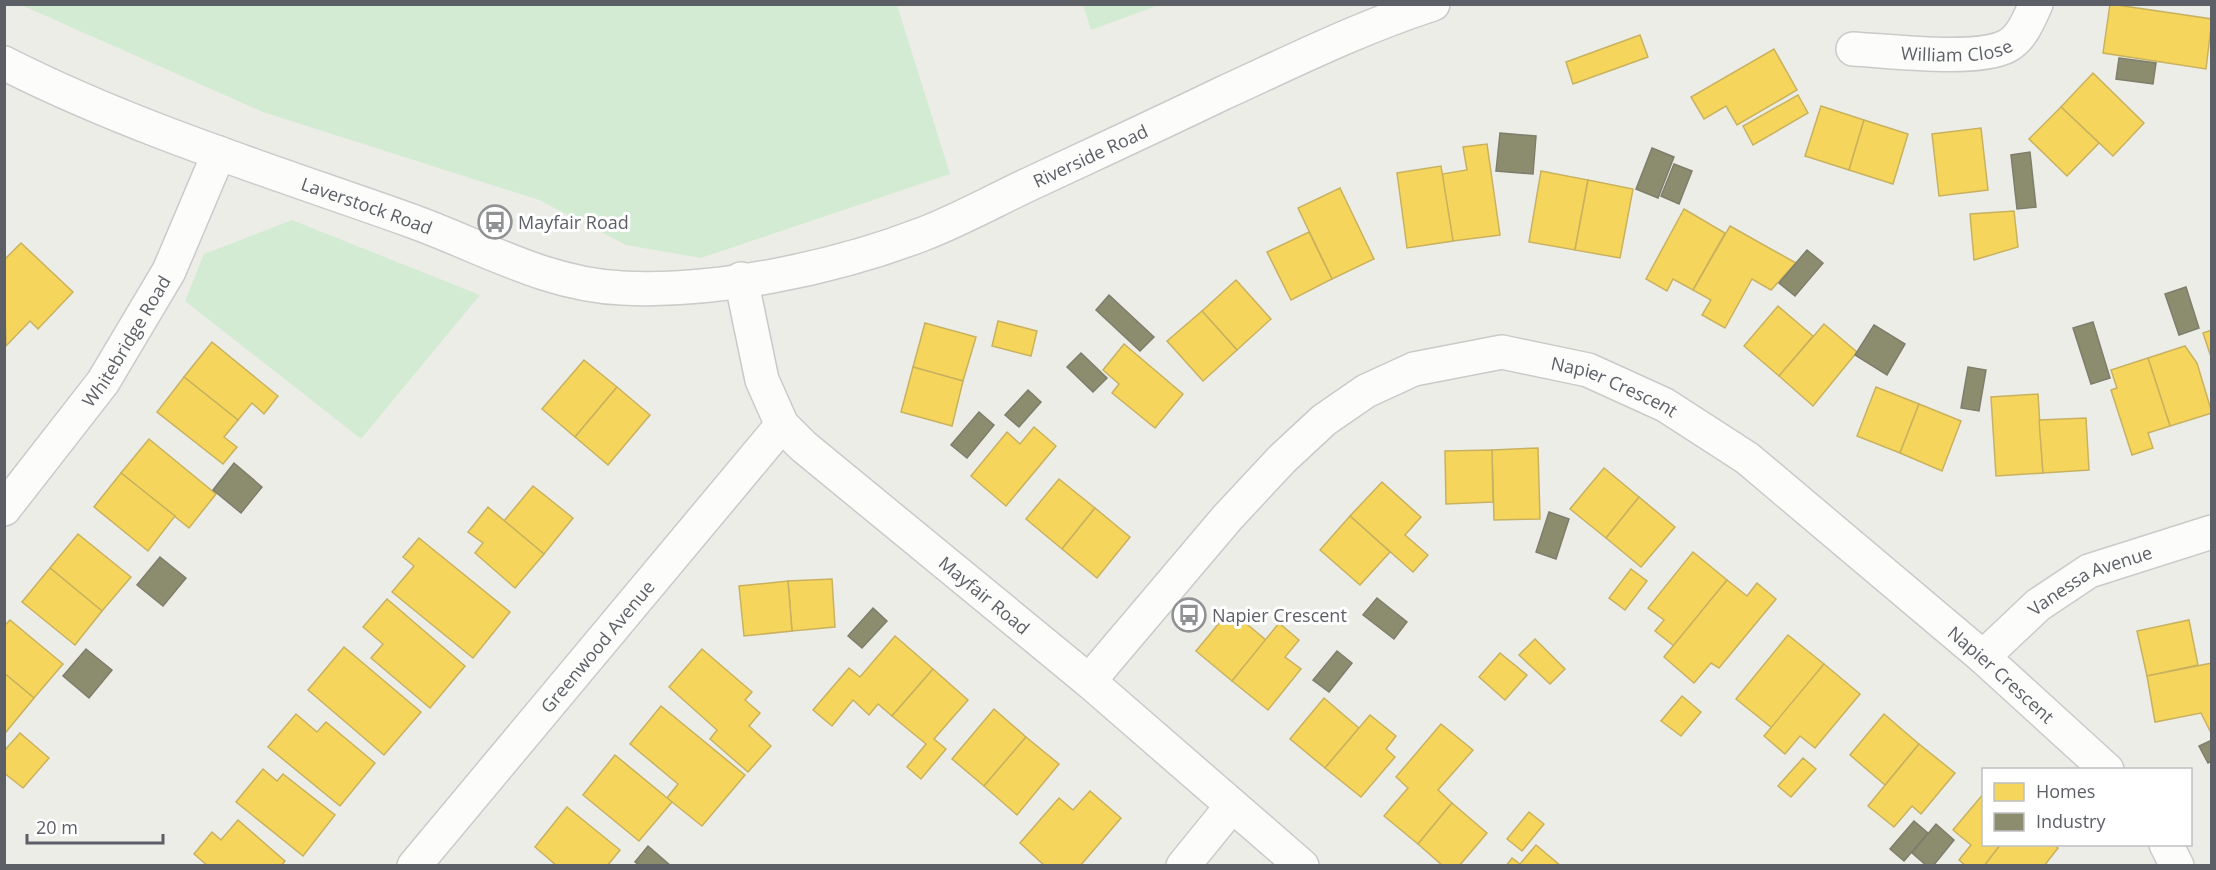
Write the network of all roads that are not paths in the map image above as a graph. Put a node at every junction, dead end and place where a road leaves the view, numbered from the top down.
1 (1432, 4) edge
2 (2036, 4) edge
3 (1853, 49) dead end
4 (4, 63) edge
5 (219, 153) junction
6 (741, 279) junction
7 (782, 425) junction
8 (4, 509) edge
9 (2211, 532) edge
10 (1983, 657) junction
11 (1089, 681) junction
12 (2105, 768) edge
13 (1231, 807) junction
14 (2167, 846) edge
15 (414, 866) edge
16 (1183, 866) edge
17 (1302, 866) edge
18 (2177, 866) edge

1 - 6 street, Riverside Road
2 - 3 street, William Close
4 - 5 street, Laverstock Road
5 - 6 street, Laverstock Road
5 - 8 street, Whitebridge Road
6 - 7 street, Mayfair Road
7 - 11 street, Mayfair Road
7 - 15 street, Greenwood Avenue
9 - 10 street, Vanessa Avenue
10 - 11 street, Napier Crescent
10 - 12 street, Napier Crescent
11 - 13 street, Mayfair Road
13 - 16 street
13 - 17 street, Mayfair Road
14 - 18 street

